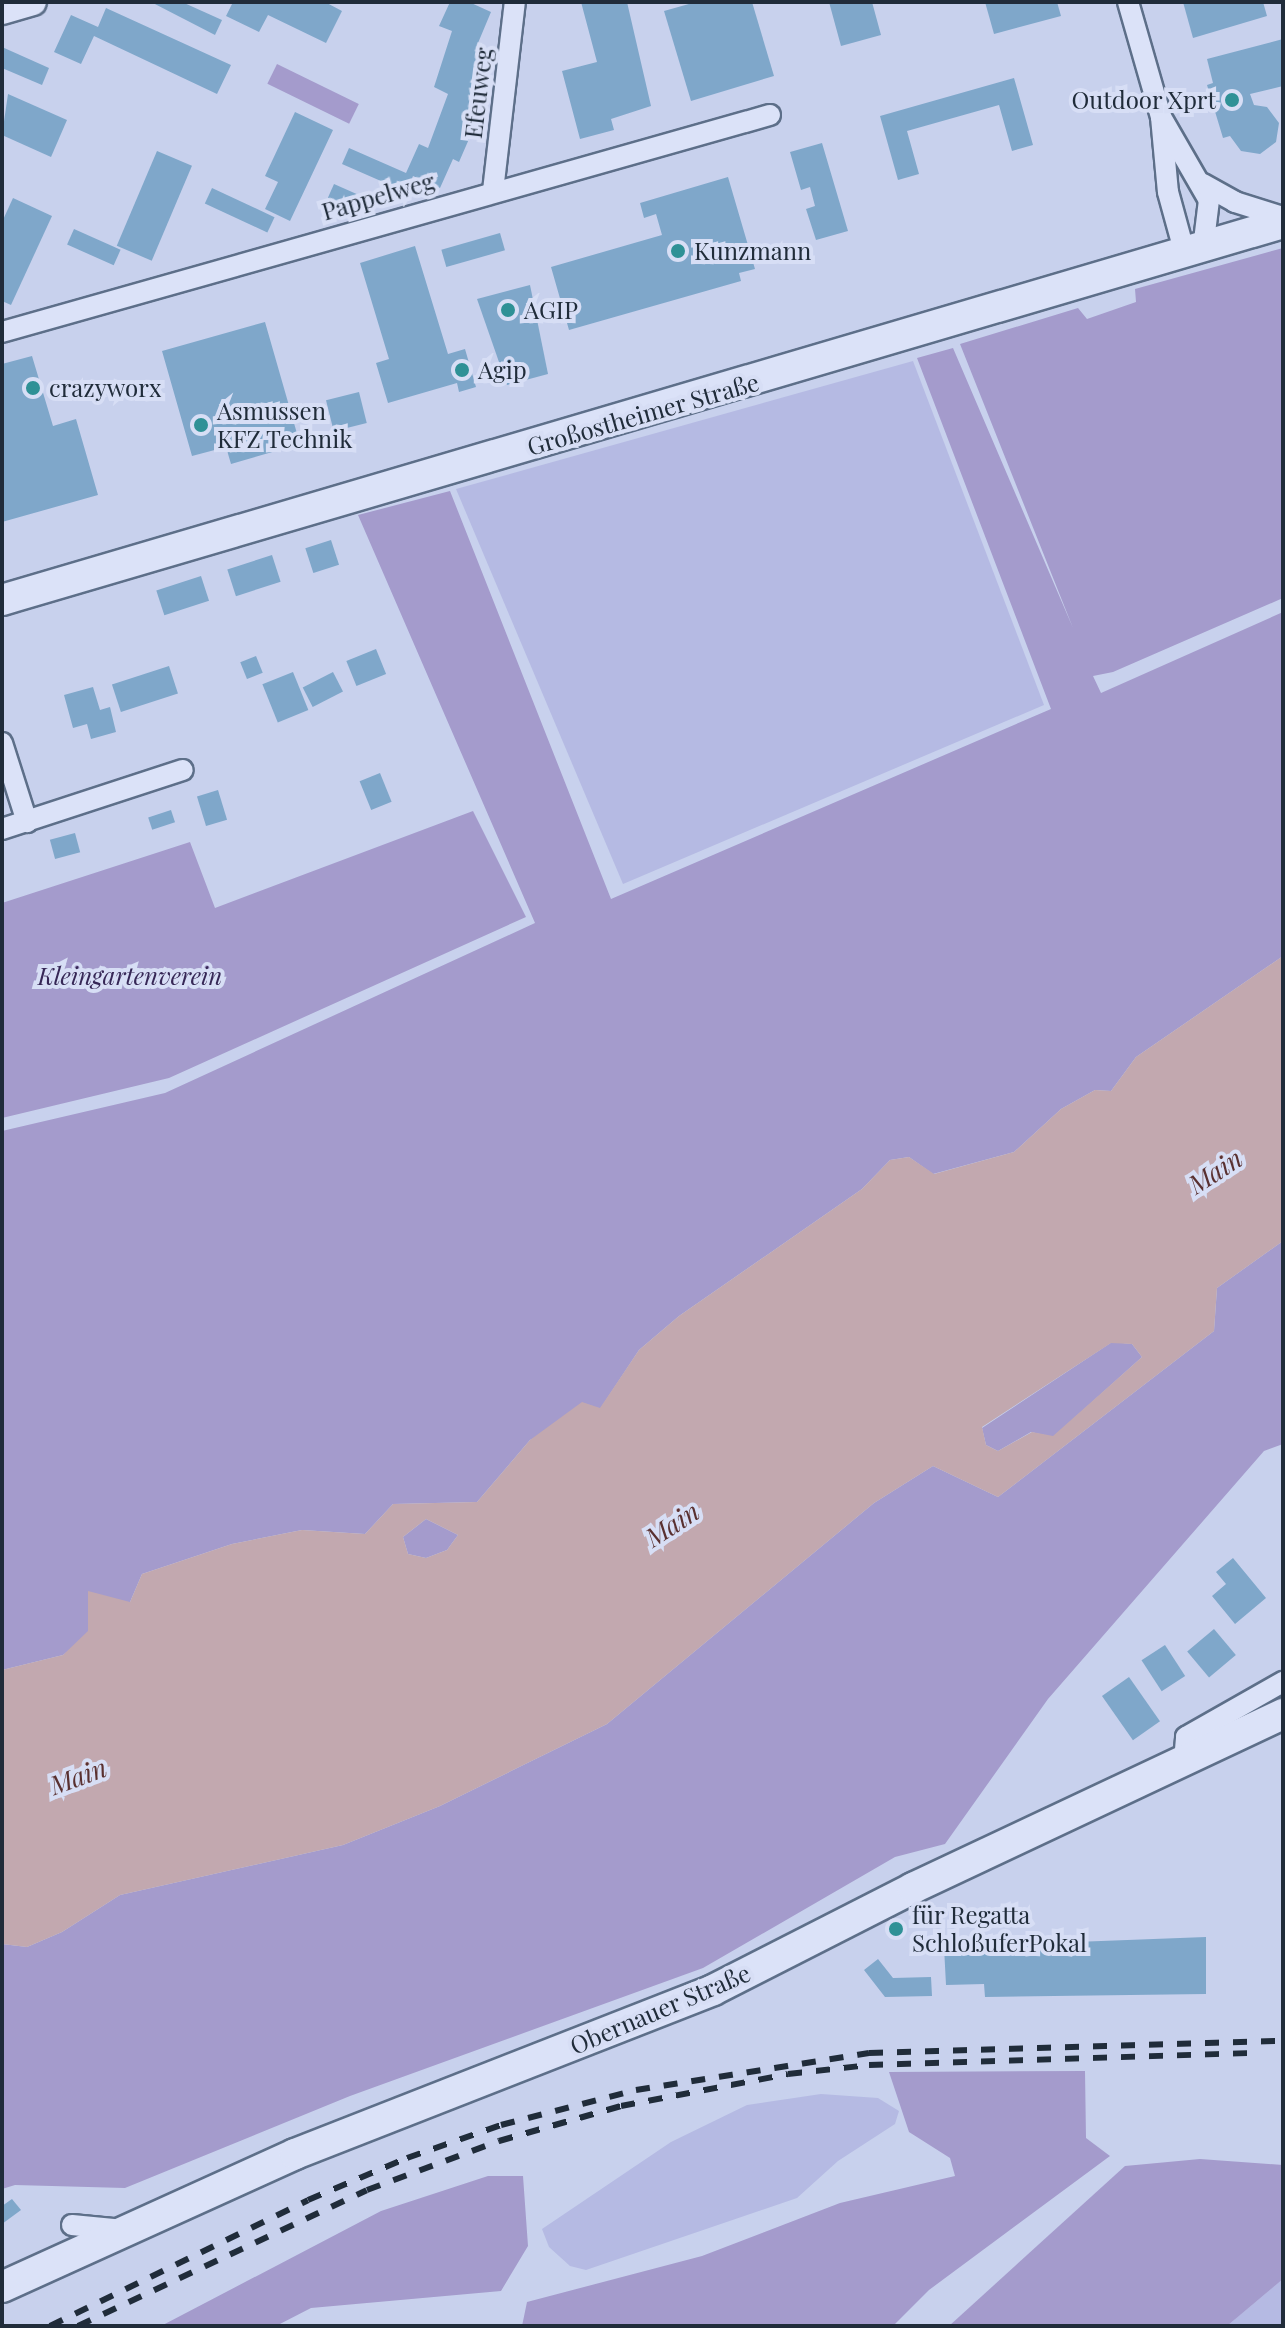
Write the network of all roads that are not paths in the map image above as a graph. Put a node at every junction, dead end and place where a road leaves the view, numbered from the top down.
1 (33, 2) edge
2 (515, 2) edge
3 (1128, 2) edge
4 (2, 11) edge
5 (770, 115) dead end
6 (1161, 117) junction
7 (1203, 184) junction
8 (493, 191) junction
9 (1283, 220) edge
10 (1194, 251) junction
11 (2, 332) edge
12 (2, 600) edge
13 (2, 743) edge
14 (183, 770) dead end
15 (27, 822) junction
16 (2, 829) edge
17 (1283, 1682) edge
18 (1283, 1714) edge
19 (1184, 1761) junction
20 (72, 2225) dead end
21 (124, 2230) junction
22 (2, 2287) edge

1 - 4 street
2 - 8 street, Efeuweg
3 - 6 street
5 - 8 street, Pappelweg
6 - 7 street
6 - 10 street
7 - 9 street
7 - 10 street
8 - 11 street, Pappelweg
9 - 10 main road, Großostheimer Straße
10 - 12 main road, Großostheimer Straße
13 - 15 street
14 - 15 street
15 - 16 street
17 - 19 street
18 - 19 main road, Obernauer Straße
19 - 21 main road, Obernauer Straße
20 - 21 street, Obernauer Straße
21 - 22 main road, Obernauer Straße

